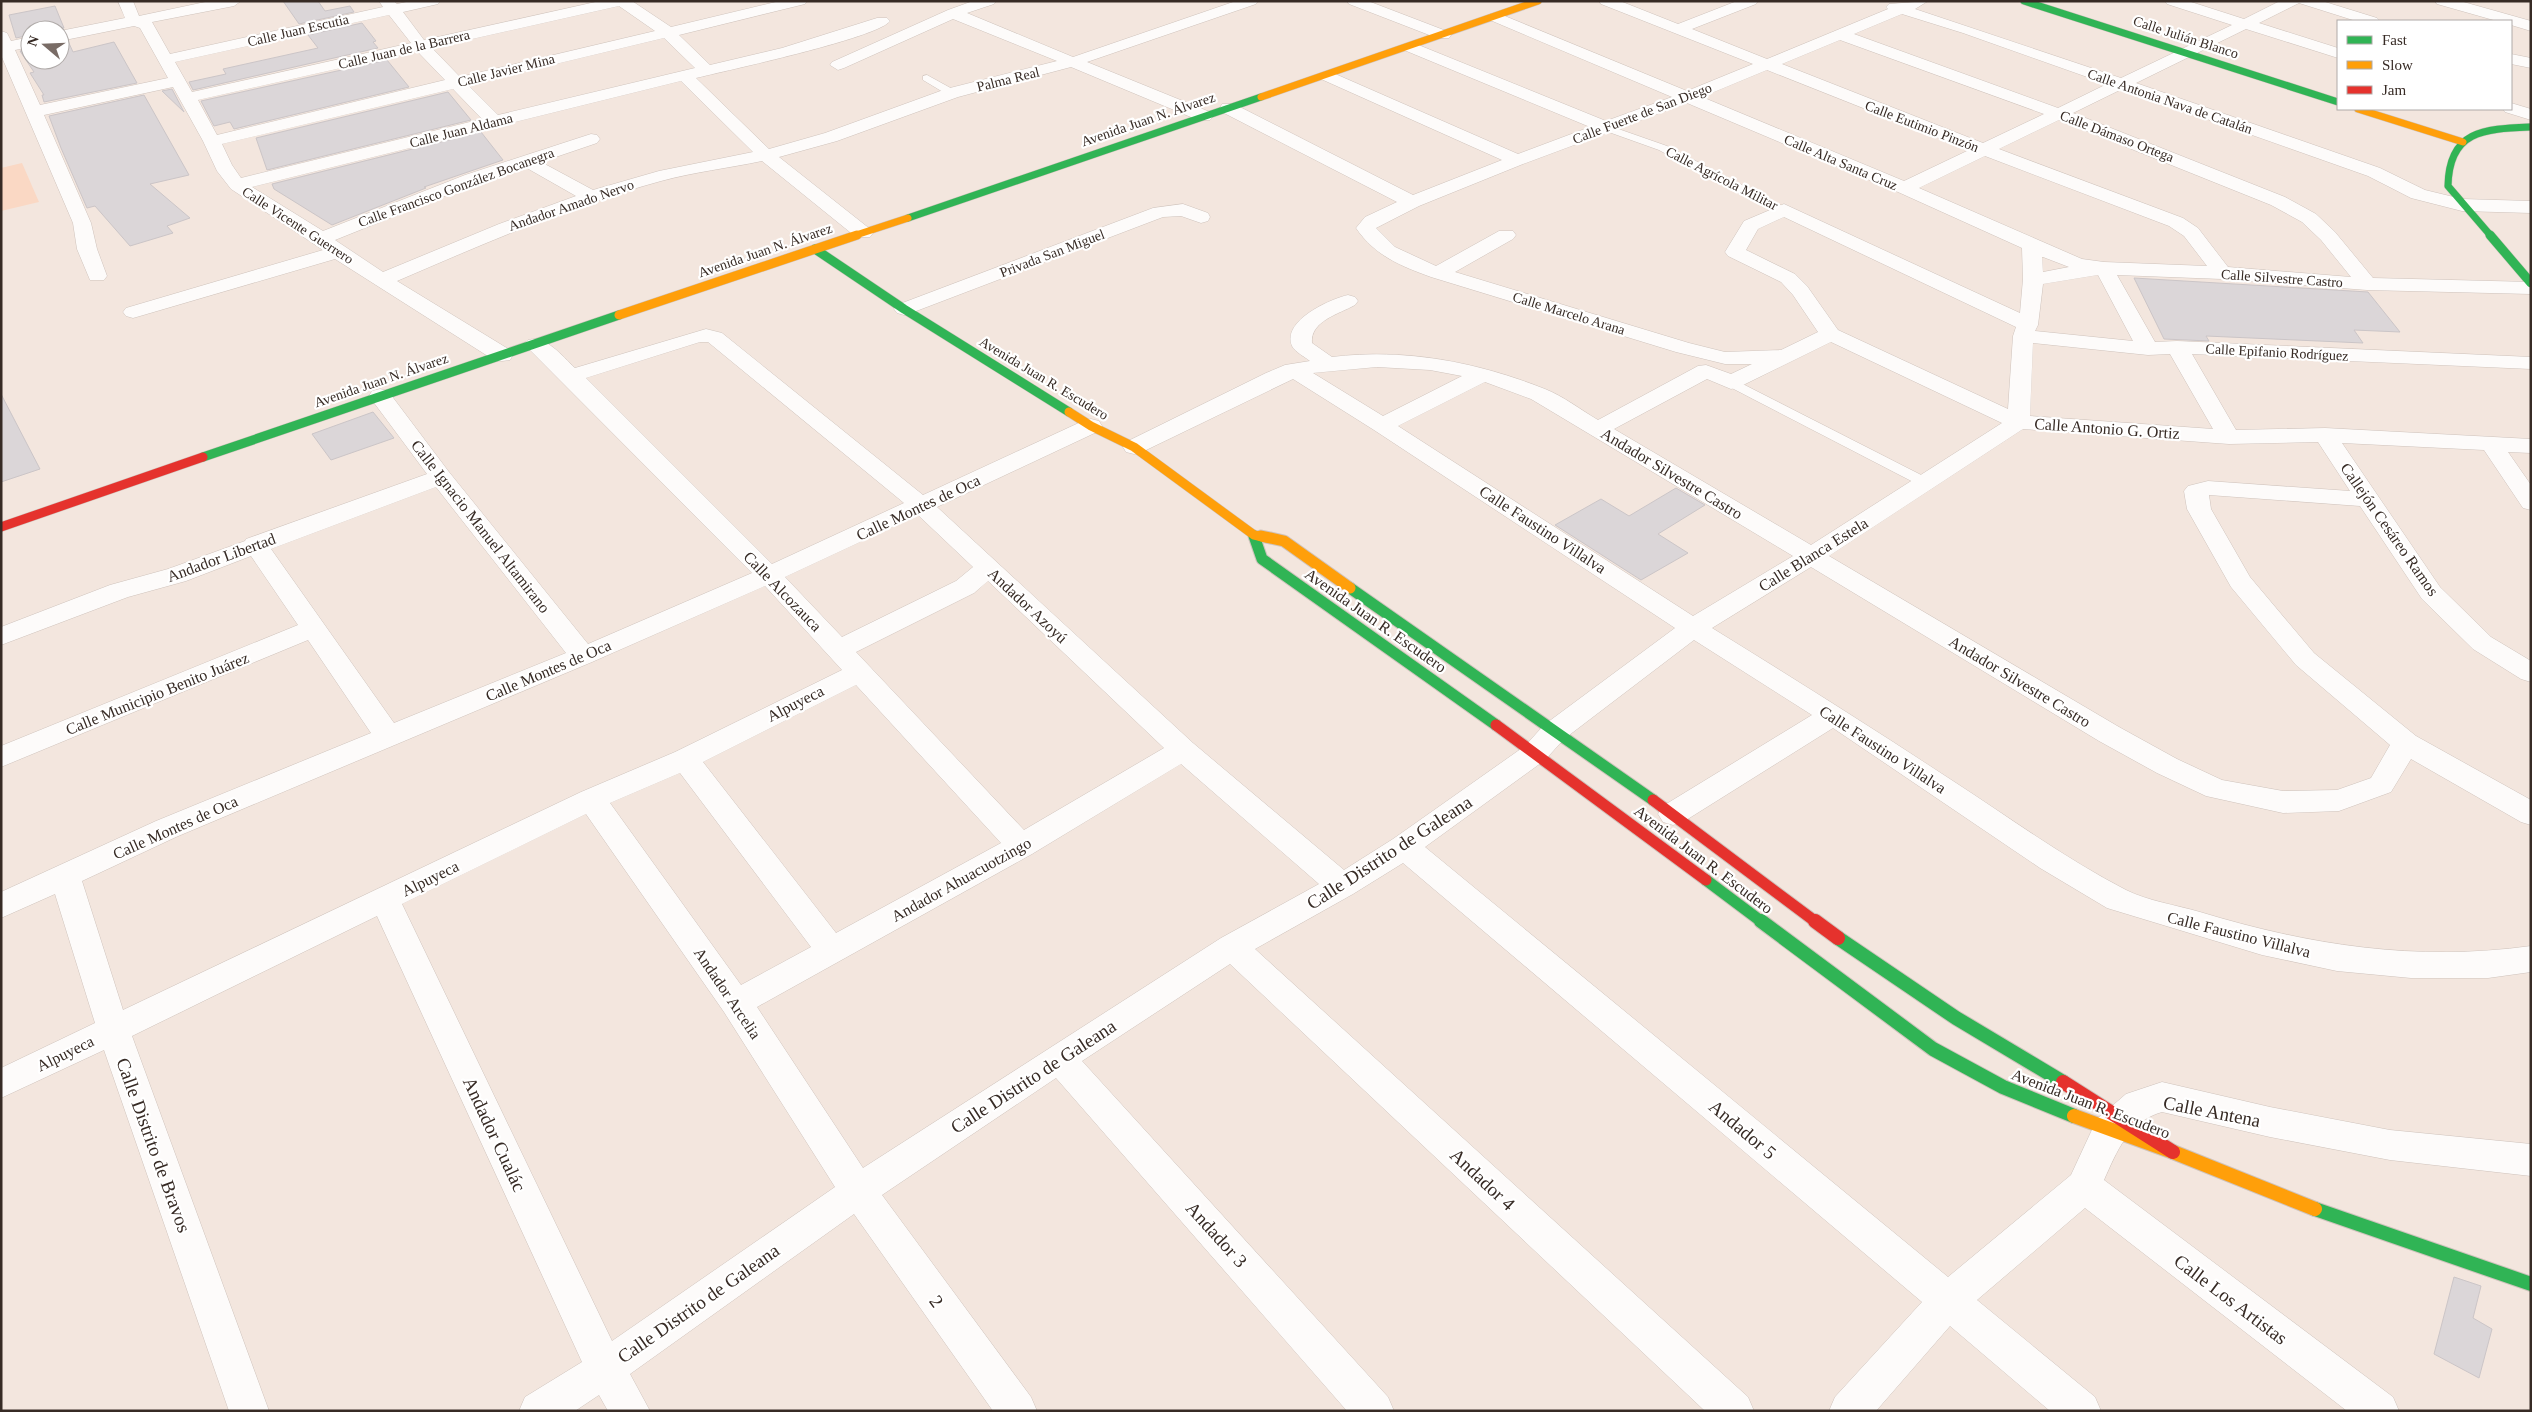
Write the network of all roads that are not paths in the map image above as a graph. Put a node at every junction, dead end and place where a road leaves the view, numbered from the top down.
1 (125, 1) edge
2 (234, 1) edge
3 (433, 1) edge
4 (622, 1) edge
5 (800, 1) edge
6 (989, 1) edge
7 (1251, 1) edge
8 (1354, 1) edge
9 (1538, 1) edge
10 (1606, 1) edge
11 (1751, 1) edge
12 (1877, 1) edge
13 (1921, 1) edge
14 (2024, 1) edge
15 (2172, 1) edge
16 (2293, 1) edge
17 (2305, 1) edge
18 (2442, 1) edge
19 (389, 5) edge
20 (1900, 10) junction
21 (953, 13) junction
22 (1494, 17) junction
23 (133, 20) junction
24 (2369, 20) edge
25 (2510, 20) edge
26 (882, 21) dead end
27 (2512, 21) edge
28 (2245, 24) junction
29 (2531, 26) edge
30 (1679, 29) junction
31 (666, 32) junction
32 (70, 34) edge
33 (1838, 34) junction
34 (1443, 35) junction
35 (4, 42) edge
36 (20, 42) edge
37 (420, 45) junction
38 (1410, 47) junction
39 (2186, 53) junction
40 (2337, 54) edge
41 (2512, 59) edge
42 (164, 60) junction
43 (1073, 62) junction
44 (2531, 63) edge
45 (1764, 64) junction
46 (838, 65) dead end
47 (707, 70) junction
48 (685, 76) junction
49 (1327, 76) junction
50 (927, 78) dead end
51 (177, 81) junction
52 (457, 82) junction
53 (2120, 84) junction
54 (952, 94) junction
55 (186, 98) junction
56 (1686, 98) junction
57 (2337, 102) edge
58 (1228, 108) junction
59 (2512, 108) edge
60 (2361, 110) edge
61 (33, 112) junction
62 (2057, 113) junction
63 (2531, 115) edge
64 (1204, 116) junction
65 (495, 122) junction
66 (2531, 127) edge
67 (1607, 128) junction
68 (591, 139) dead end
69 (212, 141) junction
70 (2463, 142) junction
71 (1985, 150) junction
72 (766, 154) junction
73 (525, 160) junction
74 (1517, 160) junction
75 (237, 185) junction
76 (1904, 188) junction
77 (591, 197) junction
78 (1412, 202) junction
79 (2462, 205) junction
80 (2531, 207) edge
81 (1784, 210) junction
82 (1201, 217) dead end
83 (1366, 228) joint
84 (863, 233) junction
85 (1506, 235) dead end
86 (322, 238) junction
87 (2031, 244) junction
88 (816, 249) junction
89 (336, 252) junction
90 (2104, 268) junction
91 (2222, 273) junction
92 (1438, 274) junction
93 (97, 276) dead end
94 (383, 279) junction
95 (2034, 279) junction
96 (2531, 283) edge
97 (2366, 284) junction
98 (2531, 288) edge
99 (1348, 301) dead end
100 (904, 309) junction
101 (133, 312) dead end
102 (2025, 331) junction
103 (1830, 334) junction
104 (535, 344) junction
105 (2177, 347) junction
106 (2148, 349) junction
107 (502, 355) junction
108 (1786, 356) junction
109 (2531, 363) edge
110 (1328, 364) junction
111 (1293, 370) junction
112 (1483, 374) junction
113 (571, 376) junction
114 (1731, 382) junction
115 (380, 396) junction
116 (2019, 422) junction
117 (1382, 425) junction
118 (1091, 426) junction
119 (1599, 428) junction
120 (2325, 436) junction
121 (2229, 437) junction
122 (2492, 445) junction
123 (2531, 446) edge
124 (1134, 447) junction
125 (441, 477) junction
126 (1926, 483) junction
127 (2368, 499) junction
128 (2531, 503) edge
129 (922, 506) junction
130 (1, 527) edge
131 (1254, 535) junction
132 (255, 544) junction
133 (1810, 557) junction
134 (988, 568) junction
135 (769, 576) junction
136 (314, 628) junction
137 (1693, 628) junction
138 (1, 636) edge
139 (840, 649) junction
140 (583, 656) junction
141 (859, 672) junction
142 (2531, 673) edge
143 (1833, 715) junction
144 (388, 736) junction
145 (1545, 742) junction
146 (2406, 743) junction
147 (1183, 750) junction
148 (1, 757) edge
149 (686, 759) junction
150 (591, 799) junction
151 (1673, 814) junction
152 (2531, 814) edge
153 (1021, 846) junction
154 (1404, 847) junction
155 (65, 878) junction
156 (1342, 886) junction
157 (385, 900) junction
158 (1, 906) edge
159 (1232, 947) junction
160 (831, 950) junction
161 (2531, 960) edge
162 (736, 1003) junction
163 (113, 1029) junction
164 (1060, 1058) junction
165 (1, 1084) edge
166 (2115, 1123) junction
167 (2173, 1152) junction
168 (2531, 1160) edge
169 (2084, 1186) junction
170 (858, 1191) junction
171 (2531, 1284) edge
172 (1949, 1300) junction
173 (605, 1368) junction
174 (249, 1411) edge
175 (539, 1411) edge
176 (630, 1411) edge
177 (1017, 1411) edge
178 (1374, 1411) edge
179 (1734, 1411) edge
180 (1849, 1411) edge
181 (2081, 1411) edge
182 (2379, 1411) edge

1 - 23 street, Calle Vicente Guerrero
2 - 23 street
3 - 19 street, Calle Juan Escutia
4 - 31 street
4 - 37 street, Calle Juan de la Barrera
5 - 31 street, Calle Javier Mina
6 - 21 street
7 - 43 street, Palma Real
8 - 34 street
9 - 22 main road, Avenida Juan N. Álvarez
10 - 30 street, Calle Eutimio Pinzón
11 - 30 street
12 - 20 street, Calle Antonia Nava de Catalán
13 - 20 street, Calle Fuerte de San Diego
14 - 39 main road, Calle Julián Blanco
15 - 28 street
16 - 28 street
17 - 24 street
18 - 25 street
19 - 37 street
19 - 42 street, Calle Juan Escutia
20 - 33 street, Calle Fuerte de San Diego
20 - 53 street, Calle Antonia Nava de Catalán
21 - 43 street
21 - 46 street
22 - 34 main road, Avenida Juan N. Álvarez
22 - 56 street, Calle Alta Santa Cruz
23 - 32 street
23 - 42 street, Calle Vicente Guerrero
26 - 47 street, Calle Juan Aldama
27 - 29 street
28 - 39 street
28 - 40 street
30 - 45 street, Calle Eutimio Pinzón
31 - 47 street
31 - 52 street, Calle Javier Mina
33 - 45 street, Calle Fuerte de San Diego
33 - 62 street, Calle Dámaso Ortega
34 - 38 main road, Avenida Juan N. Álvarez
35 - 36 street
35 - 61 street
37 - 52 street
37 - 55 street, Calle Juan de la Barrera
38 - 49 main road, Avenida Juan N. Álvarez
38 - 67 street, Calle Agrícola Militar
39 - 53 street
39 - 57 main road, Calle Julián Blanco
41 - 44 street
42 - 51 street, Calle Vicente Guerrero
43 - 54 street, Palma Real
43 - 64 street
45 - 56 street, Calle Fuerte de San Diego
45 - 71 street, Calle Eutimio Pinzón
47 - 48 street, Calle Juan Aldama
48 - 65 street, Calle Juan Aldama
48 - 72 street
49 - 58 main road, Avenida Juan N. Álvarez
49 - 74 street
50 - 54 lane
51 - 55 street, Calle Vicente Guerrero
51 - 61 street
52 - 65 street
52 - 69 street, Calle Javier Mina
53 - 62 street
53 - 79 street, Calle Antonia Nava de Catalán
54 - 72 street, Palma Real
55 - 69 street, Calle Vicente Guerrero
56 - 67 street, Calle Fuerte de San Diego
56 - 76 street, Calle Alta Santa Cruz
58 - 64 main road, Avenida Juan N. Álvarez
58 - 78 street
59 - 63 street
60 - 70 main road
61 - 93 street
62 - 71 street
62 - 97 street, Calle Dámaso Ortega
64 - 84 main road, Avenida Juan N. Álvarez
65 - 75 street, Calle Juan Aldama
66 - 70 main road
67 - 74 street, Calle Fuerte de San Diego
67 - 81 lane, Calle Agrícola Militar
68 - 73 street, Calle Francisco González Bocanegra
69 - 75 street, Calle Vicente Guerrero
70 - 79 main road
71 - 76 street
71 - 91 street, Calle Eutimio Pinzón
72 - 77 street, Andador Amado Nervo
72 - 84 street
73 - 77 street
73 - 86 street, Calle Francisco González Bocanegra
74 - 78 street, Calle Fuerte de San Diego
75 - 86 street, Calle Vicente Guerrero
76 - 87 street, Calle Alta Santa Cruz
77 - 94 street, Andador Amado Nervo
78 - 83 street, Calle Fuerte de San Diego
79 - 80 street, Calle Antonia Nava de Catalán
79 - 96 main road
81 - 102 street, Calle Agrícola Militar
81 - 103 street, Calle Antonio G. Ortiz
82 - 100 street, Privada San Miguel
83 - 92 street, Calle Marcelo Arana
84 - 88 main road, Avenida Juan N. Álvarez
85 - 92 street
86 - 89 street, Calle Vicente Guerrero
87 - 90 street, Calle Alta Santa Cruz
87 - 95 street
88 - 100 main road, Avenida Juan R. Escudero
88 - 104 main road, Avenida Juan N. Álvarez
89 - 94 street, Calle Vicente Guerrero
89 - 101 street
90 - 91 street, Calle Silvestre Castro
90 - 95 street, Calle Silvestre Castro
90 - 106 street
91 - 97 street, Calle Silvestre Castro
92 - 108 street, Calle Marcelo Arana
94 - 107 street, Calle Vicente Guerrero
95 - 102 street
97 - 98 street, Calle Silvestre Castro
99 - 110 street
100 - 118 main road, Avenida Juan R. Escudero
102 - 106 street, Calle Epifanio Rodríguez
102 - 116 street
103 - 108 street
103 - 116 street, Calle Antonio G. Ortiz
104 - 107 main road, Avenida Juan N. Álvarez
104 - 113 street, Calle Alcozauca
105 - 106 street, Calle Epifanio Rodríguez
105 - 109 street, Calle Epifanio Rodríguez
105 - 121 street
107 - 115 main road, Avenida Juan N. Álvarez
108 - 114 street
110 - 111 street, Andador Silvestre Castro
110 - 112 street, Andador Silvestre Castro
111 - 117 street, Calle Faustino Villalva
111 - 124 street, Andador Silvestre Castro
112 - 117 street
112 - 119 street, Andador Silvestre Castro
113 - 129 street, Andador Azoyú
113 - 135 street, Calle Alcozauca
114 - 119 street
114 - 126 lane
115 - 125 street, Calle Ignacio Manuel Altamirano
115 - 130 main road, Avenida Juan N. Álvarez
116 - 121 street, Calle Antonio G. Ortiz
116 - 126 street, Calle Blanca Estela
117 - 137 street, Calle Faustino Villalva
118 - 124 main road, Avenida Juan R. Escudero
118 - 129 street, Calle Montes de Oca
119 - 133 street, Andador Silvestre Castro
120 - 121 street, Calle Antonio G. Ortiz
120 - 122 street, Calle Antonio G. Ortiz
120 - 127 street, Callejón Cesáreo Ramos
122 - 123 street, Calle Antonio G. Ortiz
122 - 128 street
124 - 131 main road, Avenida Juan R. Escudero
125 - 132 street, Andador Libertad
125 - 140 street, Calle Ignacio Manuel Altamirano
126 - 133 street, Calle Blanca Estela
127 - 142 street, Callejón Cesáreo Ramos
127 - 146 street
129 - 134 street, Andador Azoyú
129 - 135 street, Calle Montes de Oca
131 - 145 main road, Avenida Juan R. Escudero
131 - 145 main road, Avenida Juan R. Escudero
132 - 136 street
132 - 138 street, Andador Libertad
133 - 137 street, Calle Blanca Estela
133 - 146 street, Andador Silvestre Castro
134 - 139 street
134 - 147 street, Andador Azoyú
135 - 139 street, Calle Alcozauca
135 - 140 street, Calle Montes de Oca
136 - 144 street
136 - 148 street, Calle Municipio Benito Juárez
137 - 143 street, Calle Faustino Villalva
137 - 145 street, Calle Blanca Estela
139 - 141 street, Calle Alcozauca
140 - 144 street, Calle Montes de Oca
141 - 149 street, Alpuyeca
141 - 153 street, Calle Alcozauca
143 - 151 street
143 - 161 street, Calle Faustino Villalva
144 - 155 street, Calle Montes de Oca
145 - 151 main road, Avenida Juan R. Escudero
145 - 154 street, Calle Distrito de Galeana
145 - 166 main road, Avenida Juan R. Escudero
146 - 152 street
147 - 153 street, Andador Ahuacuotzingo
147 - 156 street, Andador Azoyú
149 - 150 street, Alpuyeca
149 - 160 street
150 - 157 street, Alpuyeca
150 - 162 street, Andador Arcelia
151 - 166 main road, Avenida Juan R. Escudero
153 - 160 street, Andador Ahuacuotzingo
154 - 156 street, Calle Distrito de Galeana
154 - 172 street, Andador 5
155 - 158 street, Calle Montes de Oca
155 - 163 street, Calle Distrito de Bravos
156 - 159 street, Calle Distrito de Galeana
157 - 163 street, Alpuyeca
157 - 173 street, Andador Cualác
159 - 164 street, Calle Distrito de Galeana
159 - 179 street, Andador 4
160 - 162 street, Andador Ahuacuotzingo
162 - 170 street, Andador Arcelia
163 - 165 street, Alpuyeca
163 - 174 street, Calle Distrito de Bravos
164 - 170 street, Calle Distrito de Galeana
164 - 178 street, Andador 3
166 - 167 main road, Avenida Juan R. Escudero
166 - 167 main road, Avenida Juan R. Escudero
166 - 168 street, Calle Antena
166 - 169 street
167 - 171 main road, Avenida Juan R. Escudero
169 - 172 street
169 - 182 street, Calle Los Artistas
170 - 173 street, Calle Distrito de Galeana
170 - 177 street, 2
172 - 180 street
172 - 181 street, Andador 5
173 - 175 street, Calle Distrito de Galeana
173 - 176 street, Andador Cualác

